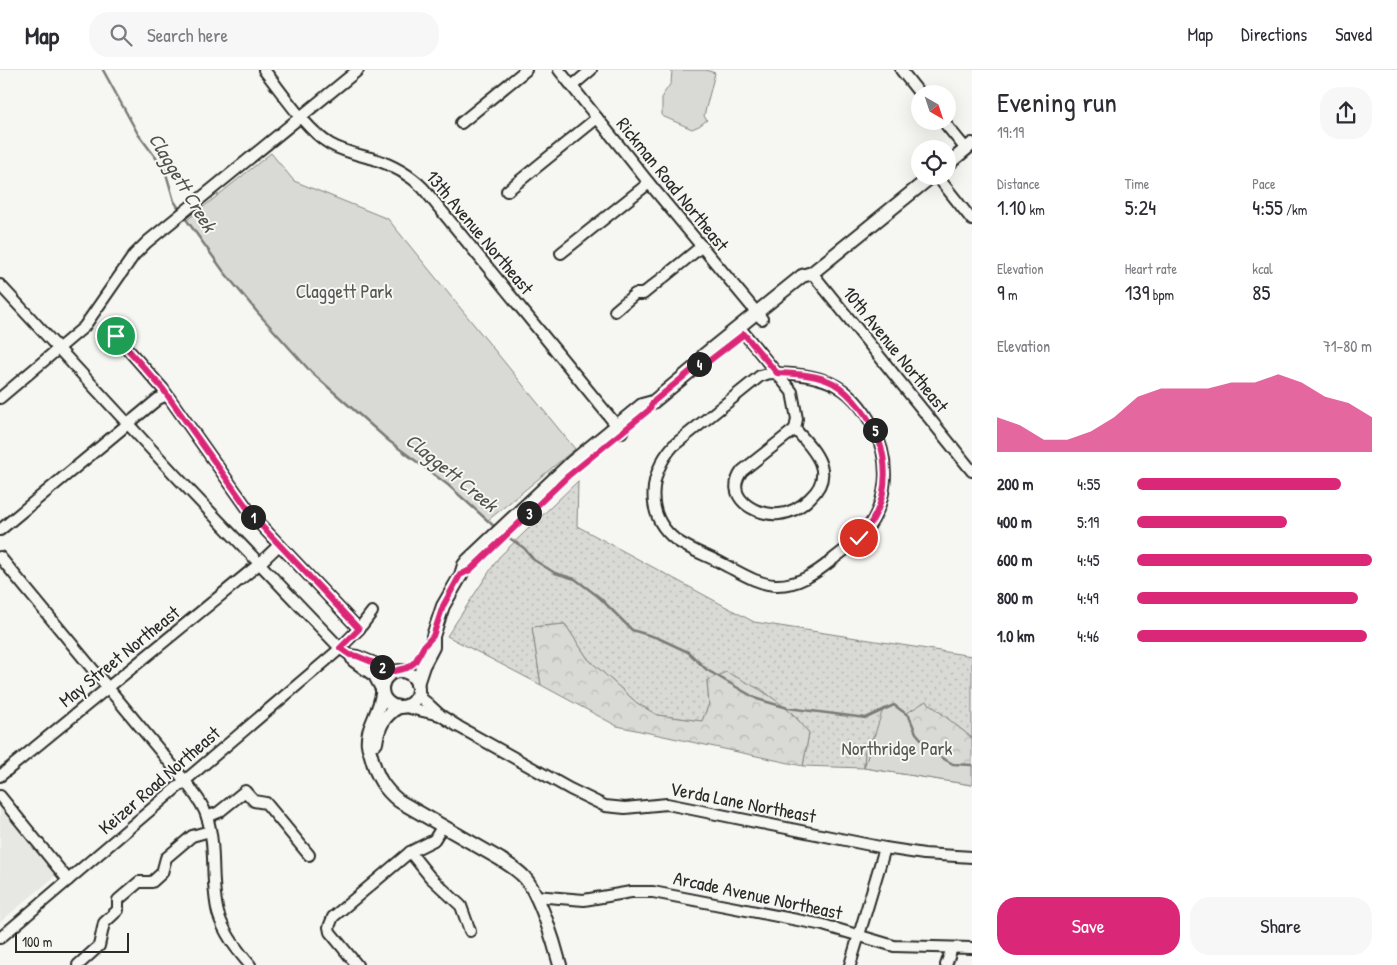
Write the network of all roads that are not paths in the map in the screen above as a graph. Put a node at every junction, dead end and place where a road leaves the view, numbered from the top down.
1 (264, 70) edge
2 (358, 70) edge
3 (526, 70) edge
4 (559, 70) edge
5 (591, 70) edge
6 (901, 70) edge
7 (913, 85) edge
8 (572, 86) junction
9 (301, 116) junction
10 (597, 118) junction
11 (460, 124) dead end
12 (952, 130) edge
13 (969, 146) edge
14 (956, 157) edge
15 (649, 183) junction
16 (921, 185) edge
17 (944, 185) edge
18 (507, 191) dead end
19 (972, 220) edge
20 (702, 246) junction
21 (561, 253) dead end
22 (812, 273) junction
23 (0, 285) edge
24 (615, 311) dead end
25 (759, 316) junction
26 (741, 330) junction
27 (116, 336) dead end
28 (59, 350) junction
29 (777, 373) junction
30 (167, 396) junction
31 (0, 398) edge
32 (128, 424) junction
33 (620, 428) junction
34 (795, 429) junction
35 (972, 471) edge
36 (0, 530) edge
37 (279, 545) junction
38 (0, 557) edge
39 (259, 564) junction
40 (372, 612) dead end
41 (359, 629) junction
42 (433, 636) junction
43 (340, 648) junction
44 (350, 655) junction
45 (397, 671) junction
46 (418, 687) junction
47 (107, 688) junction
48 (382, 692) junction
49 (402, 707) junction
50 (440, 715) junction
51 (372, 757) junction
52 (0, 776) edge
53 (185, 781) junction
54 (0, 796) edge
55 (207, 817) junction
56 (442, 827) junction
57 (210, 831) junction
58 (885, 848) junction
59 (410, 852) junction
60 (309, 855) dead end
61 (972, 858) edge
62 (68, 880) junction
63 (535, 896) junction
64 (470, 931) dead end
65 (860, 936) junction
66 (0, 938) edge
67 (952, 948) junction
68 (972, 948) edge
69 (78, 965) edge
70 (250, 965) edge
71 (357, 965) edge
72 (560, 965) edge
73 (850, 965) edge
74 (946, 965) edge

1 - 9 street, 13th Avenue Northeast
2 - 9 street
3 - 11 street
4 - 8 street, Rickman Road Northeast
5 - 8 street
6 - 7 street
8 - 10 street, Rickman Road Northeast
9 - 28 street
9 - 33 street, 13th Avenue Northeast
10 - 15 street, Rickman Road Northeast
10 - 18 street
12 - 13 street
13 - 14 main road
15 - 20 street, Rickman Road Northeast
15 - 21 street
16 - 22 main road
17 - 19 street
20 - 24 street
20 - 25 street, Rickman Road Northeast
22 - 25 main road
22 - 35 street, 10th Avenue Northeast
23 - 28 street
25 - 26 main road
26 - 29 street
26 - 33 main road
27 - 30 street
28 - 31 street
28 - 32 street
29 - 29 street
29 - 34 street
30 - 32 street
30 - 37 street
32 - 36 street
32 - 39 street
33 - 42 main road
34 - 34 street
37 - 39 street, May Street Northeast
37 - 41 street
38 - 47 street
39 - 43 street
39 - 47 street, May Street Northeast
40 - 41 street, Keizer Road Northeast
41 - 43 street, Keizer Road Northeast
42 - 45 main road
42 - 46 main road
43 - 44 street
43 - 53 street, Keizer Road Northeast
44 - 45 street
44 - 48 street
45 - 46 main road
45 - 48 main road
46 - 49 main road
46 - 50 street, Verda Lane Northeast
47 - 52 street, May Street Northeast
47 - 53 street
48 - 49 main road
48 - 51 main road
49 - 50 street, Verda Lane Northeast
49 - 51 main road
50 - 58 street, Verda Lane Northeast
51 - 56 main road
53 - 55 street
53 - 62 street, Keizer Road Northeast
54 - 62 street
55 - 57 street
55 - 60 street
56 - 59 street
56 - 63 main road
57 - 69 street
57 - 70 street
58 - 61 street, Verda Lane Northeast
58 - 65 street
59 - 64 street
59 - 71 street
62 - 66 street, Keizer Road Northeast
63 - 65 street, Arcade Avenue Northeast
63 - 72 main road
65 - 67 street, Arcade Avenue Northeast
65 - 73 street
67 - 68 street, Arcade Avenue Northeast
67 - 74 street

